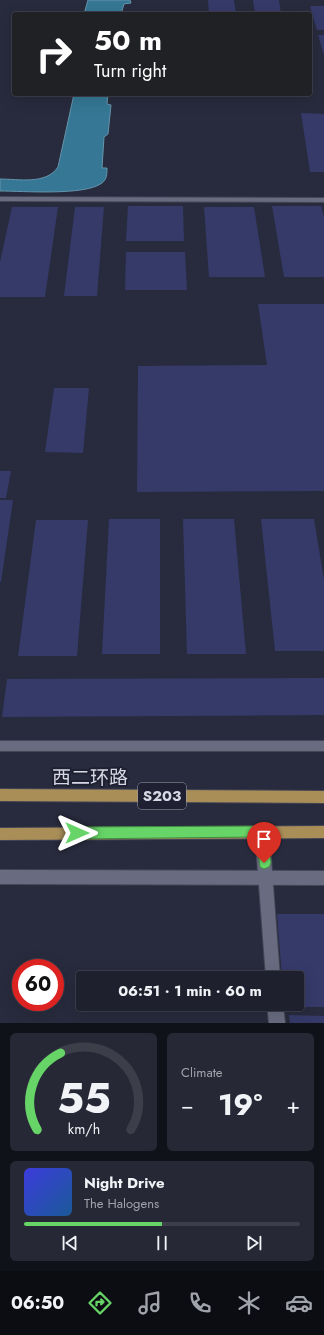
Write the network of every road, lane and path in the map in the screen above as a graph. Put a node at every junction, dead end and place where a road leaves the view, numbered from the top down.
1 (0, 200) edge
2 (324, 200) edge
3 (0, 746) edge
4 (324, 746) edge
5 (0, 796) edge
6 (324, 797) edge
7 (262, 832) junction
8 (324, 832) edge
9 (0, 834) edge
10 (0, 877) edge
11 (266, 878) junction
12 (324, 878) edge
13 (273, 971) edge
14 (276, 1011) edge
15 (277, 1023) edge

1 - 2 street
3 - 4 street
5 - 6 main road, 西二环路 / S203
7 - 8 main road, S203
7 - 9 main road, S203
7 - 11 street
10 - 11 street
11 - 12 street
11 - 13 street
14 - 15 street

